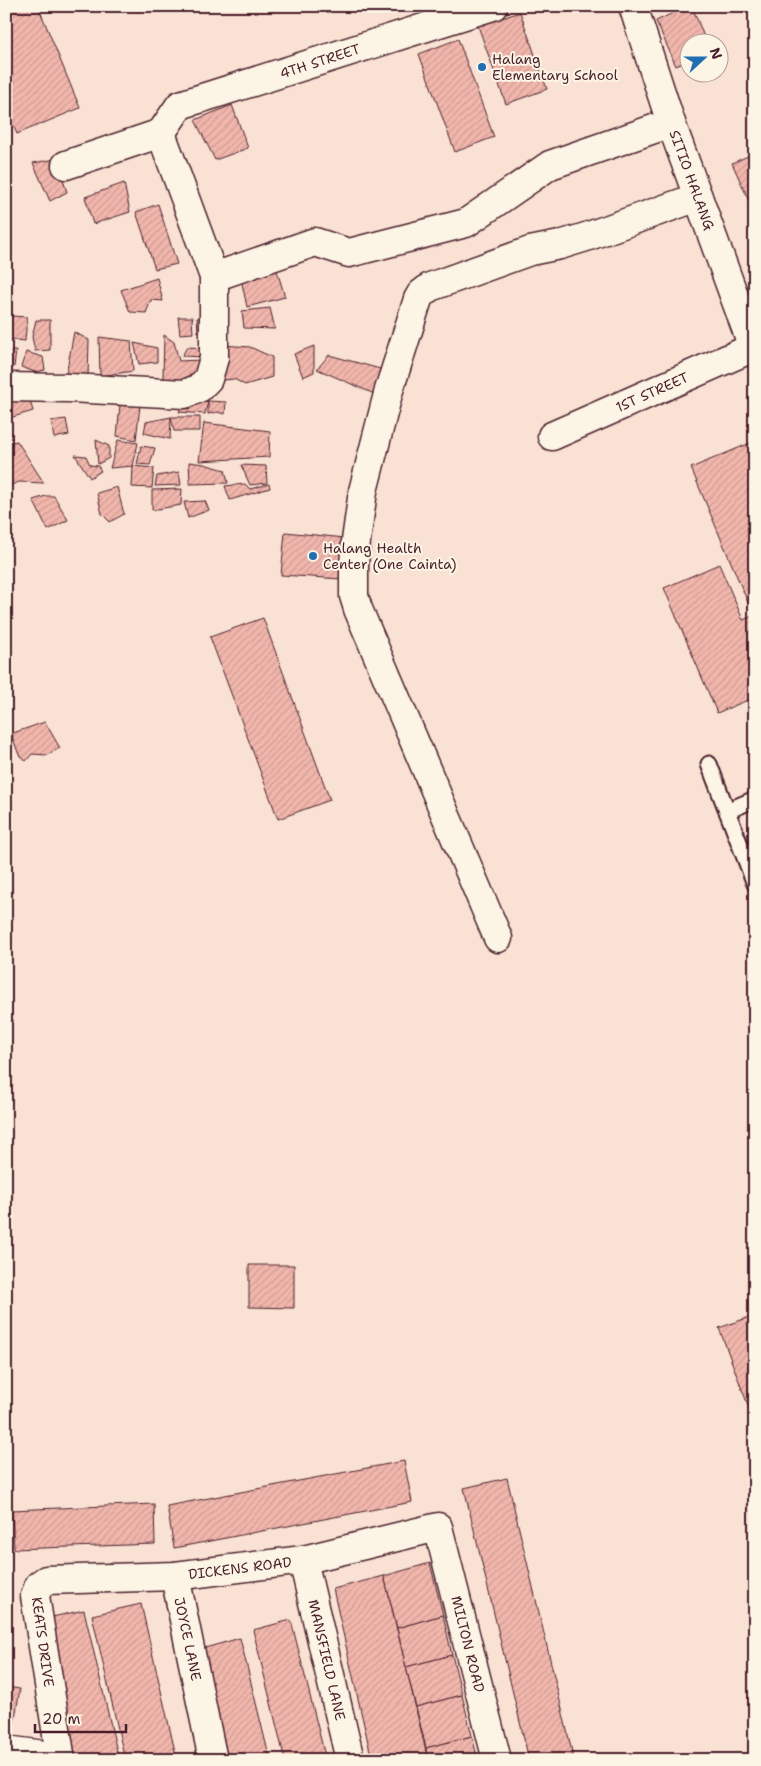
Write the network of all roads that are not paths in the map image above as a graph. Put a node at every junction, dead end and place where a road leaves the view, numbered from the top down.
1 (493, 6) edge
2 (633, 6) edge
3 (671, 123) junction
4 (161, 134) junction
5 (66, 166) dead end
6 (698, 197) junction
7 (214, 277) junction
8 (754, 350) edge
9 (6, 387) edge
10 (552, 436) dead end
11 (709, 764) dead end
12 (755, 799) edge
13 (727, 811) junction
14 (755, 884) edge
15 (498, 938) dead end
16 (438, 1527) joint
17 (303, 1560) junction
18 (175, 1576) junction
19 (39, 1585) joint
20 (6, 1750) edge
21 (61, 1758) edge
22 (213, 1760) edge
23 (350, 1760) edge
24 (497, 1760) edge

1 - 4 street, 4TH STREET
2 - 3 street, SITIO HALANG
3 - 6 street, SITIO HALANG
3 - 7 street
4 - 5 street
4 - 7 street
6 - 8 street, SITIO HALANG
6 - 15 street
7 - 9 street
8 - 10 street, 1ST STREET
11 - 13 lane
12 - 13 lane
13 - 14 lane
16 - 17 street, DICKENS ROAD
16 - 24 street, MILTON ROAD
17 - 18 street, DICKENS ROAD
17 - 23 street, MANSFIELD LANE
18 - 19 street, DICKENS ROAD
18 - 22 street, JOYCE LANE
19 - 21 street, KEATS DRIVE
20 - 21 street

